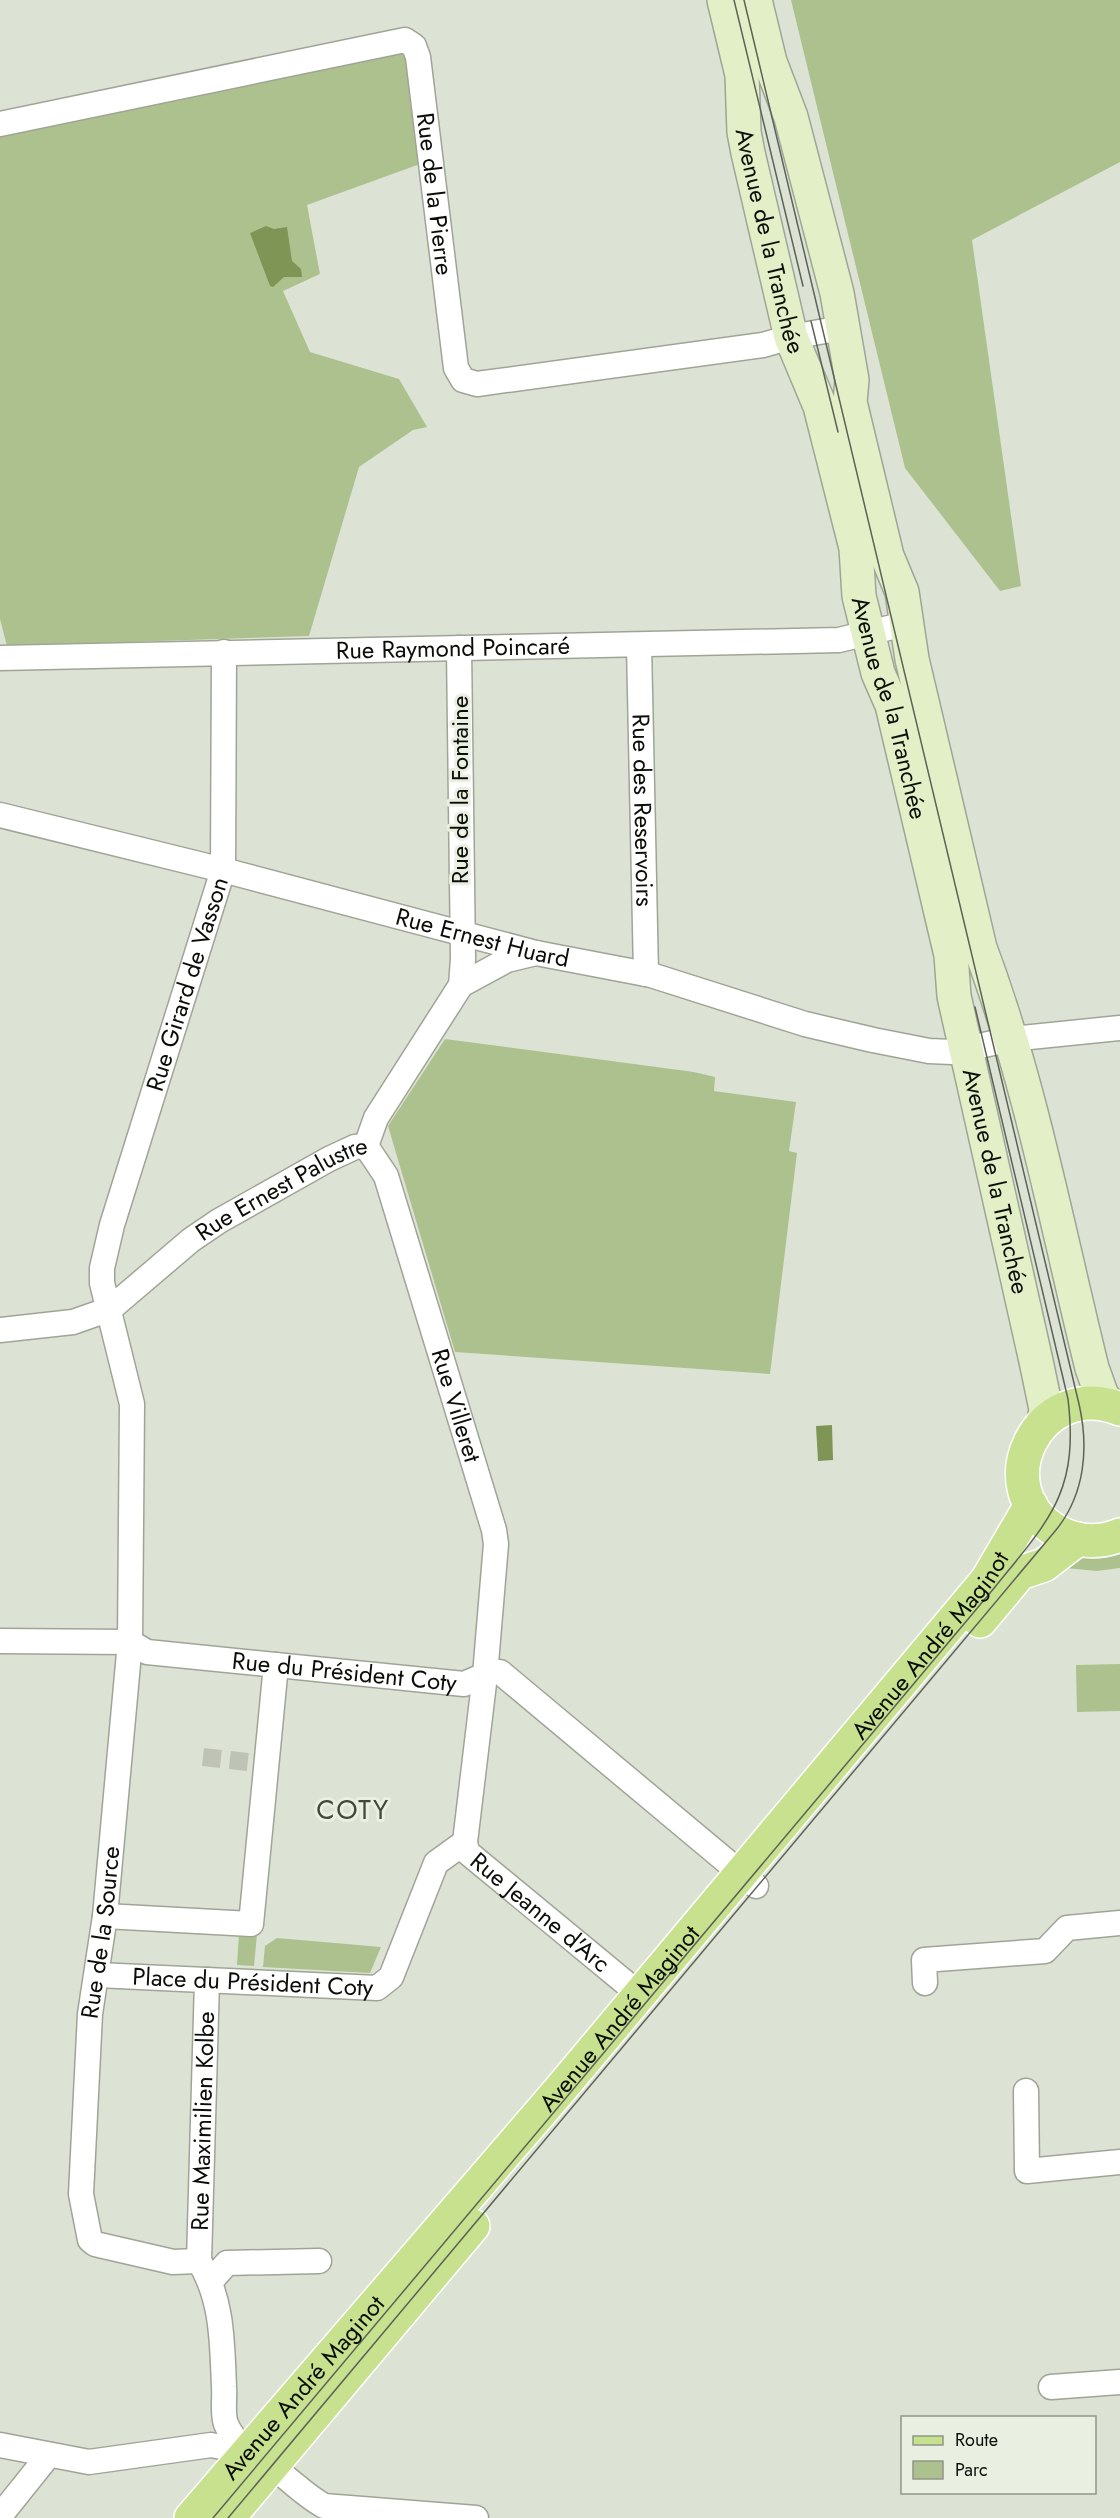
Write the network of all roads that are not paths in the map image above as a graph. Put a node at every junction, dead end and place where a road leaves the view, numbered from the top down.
1 (724, 0) edge
2 (755, 0) edge
3 (0, 124) edge
4 (842, 328) junction
5 (791, 337) junction
6 (905, 624) junction
7 (869, 633) junction
8 (639, 645) junction
9 (459, 648) junction
10 (224, 652) junction
11 (0, 658) edge
12 (0, 815) edge
13 (224, 870) junction
14 (461, 931) junction
15 (536, 953) junction
16 (646, 974) junction
17 (461, 985) junction
18 (1120, 1028) edge
19 (1011, 1039) junction
20 (965, 1051) junction
21 (366, 1146) junction
22 (110, 1309) junction
23 (0, 1330) edge
24 (1115, 1407) edge
25 (1044, 1422) junction
26 (1031, 1505) junction
27 (1120, 1534) edge
28 (1078, 1539) junction
29 (0, 1641) edge
30 (130, 1642) junction
31 (276, 1665) junction
32 (485, 1675) junction
33 (465, 1842) junction
34 (748, 1880) junction
35 (105, 1916) junction
36 (1120, 1923) edge
37 (98, 1975) junction
38 (207, 1980) junction
39 (925, 1983) dead end
40 (639, 1994) junction
41 (1026, 2091) dead end
42 (1120, 2162) edge
43 (319, 2261) dead end
44 (205, 2272) junction
45 (1120, 2382) edge
46 (1051, 2387) dead end
47 (0, 2445) edge
48 (48, 2456) junction
49 (260, 2459) junction
50 (0, 2516) edge
51 (191, 2518) edge
52 (228, 2518) edge
53 (476, 2518) edge

1 - 5 main road, Avenue de la Tranchée
2 - 4 main road, Avenue de la Tranchée
3 - 5 street, Rue de la Pierre
4 - 5 street, Rue de la Pierre
4 - 6 main road, Avenue de la Tranchée
5 - 7 main road, Avenue de la Tranchée
6 - 7 street, Rue Raymond Poincaré
6 - 19 main road, Avenue de la Tranchée
7 - 8 street, Rue Raymond Poincaré
7 - 20 main road, Avenue de la Tranchée
8 - 9 street, Rue Raymond Poincaré
8 - 16 street, Rue des Reservoirs
9 - 10 street, Rue Raymond Poincaré
9 - 14 street, Rue de la Fontaine
10 - 11 street, Rue Raymond Poincaré
10 - 13 street, Rue Girard de Vasson
12 - 13 street, Rue Ernest Huard
13 - 14 street, Rue Ernest Huard
13 - 22 street, Rue Girard de Vasson
14 - 15 street, Rue Ernest Huard
14 - 17 street
15 - 16 street, Rue Ernest Huard
15 - 17 street, Rue Ernest Palustre
16 - 20 street, Rue Ernest Huard
17 - 21 street, Rue Ernest Palustre
18 - 19 street, Rue Ernest Huard
19 - 20 street, Rue Ernest Huard
19 - 24 main road, Avenue de la Tranchée
20 - 25 main road, Avenue de la Tranchée
21 - 22 street, Rue Ernest Palustre
21 - 32 street, Rue Villeret
22 - 23 street
22 - 30 street, Rue de la Source
24 - 25 main road
25 - 26 main road
26 - 28 main road
26 - 34 main road, Avenue André Maginot
27 - 28 main road
28 - 34 main road, Avenue André Maginot
29 - 30 street, Rue du Président Coty
30 - 31 street, Rue du Président Coty
30 - 35 street, Rue de la Source
31 - 32 street, Rue du Président Coty
31 - 35 street
32 - 33 street, Rue Jeanne d'Arc
32 - 34 street, Rue du Président Coty
33 - 38 street, Place du Président Coty
33 - 40 street, Rue Jeanne d'Arc
34 - 40 main road, Avenue André Maginot
34 - 49 main road, Avenue André Maginot
35 - 37 street, Rue de la Source
36 - 39 street
37 - 38 street, Place du Président Coty
37 - 44 street, Rue de la Source
38 - 44 street, Rue Maximilien Kolbe
40 - 49 main road, Avenue André Maginot
41 - 42 street
43 - 44 street
44 - 49 street
45 - 46 street
47 - 48 street
48 - 49 street
48 - 50 street
49 - 51 main road, Avenue André Maginot
49 - 52 main road, Avenue André Maginot
49 - 53 street

